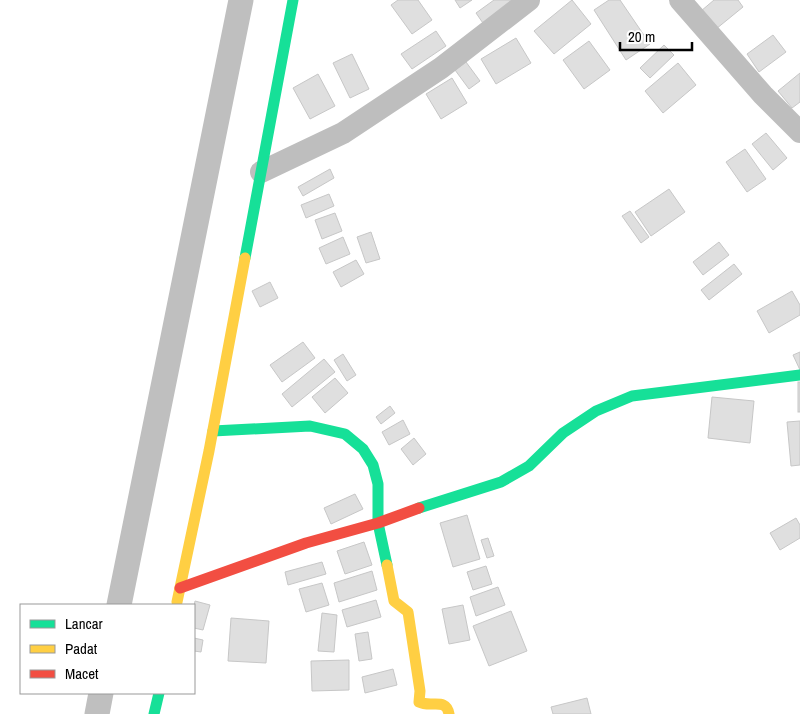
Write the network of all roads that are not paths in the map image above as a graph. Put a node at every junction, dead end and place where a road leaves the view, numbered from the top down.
1 (293, 0) edge
2 (529, 0) edge
3 (680, 0) edge
4 (800, 132) edge
5 (261, 172) junction
6 (800, 375) edge
7 (213, 431) junction
8 (378, 523) junction
9 (180, 588) junction
10 (177, 604) edge
11 (449, 714) edge

1 - 5 street
2 - 5 street
3 - 4 street
5 - 7 street
6 - 8 street
7 - 8 street
7 - 9 street
8 - 9 street
8 - 11 street
9 - 10 street

